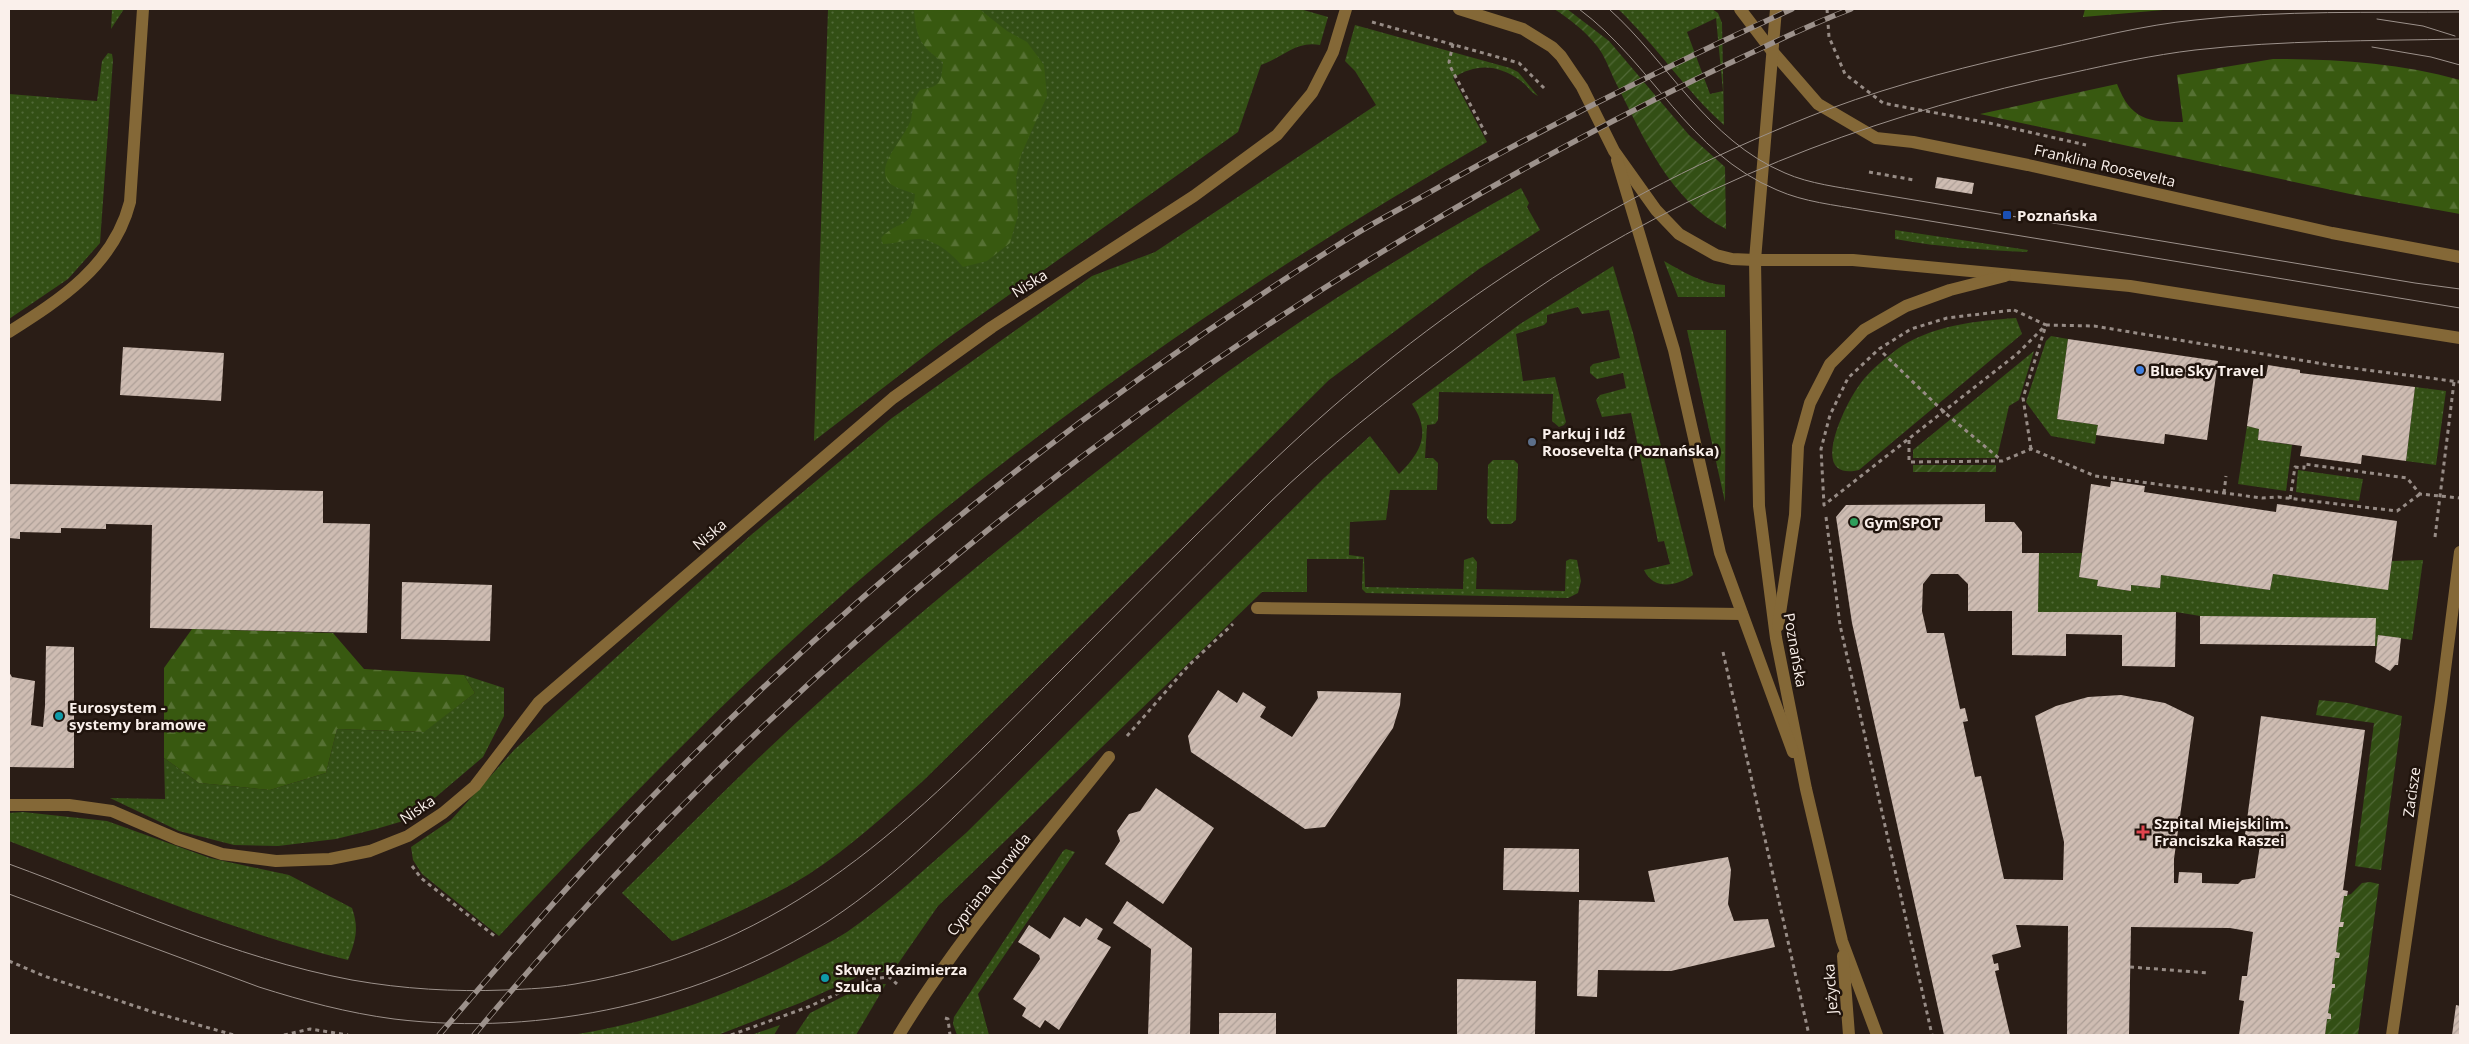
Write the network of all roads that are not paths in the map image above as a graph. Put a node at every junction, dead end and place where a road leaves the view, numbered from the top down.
1 (143, 9) edge
2 (1460, 9) edge
3 (1740, 9) edge
4 (1776, 9) edge
5 (1345, 12) edge
6 (1772, 51) junction
7 (1614, 151) junction
8 (2460, 257) edge
9 (1755, 260) junction
10 (2015, 273) junction
11 (9, 332) edge
12 (2460, 338) edge
13 (2460, 552) edge
14 (1257, 608) road end
15 (1742, 614) junction
16 (1776, 638) junction
17 (1109, 757) road end
18 (1806, 789) junction
19 (9, 805) edge
20 (1842, 941) junction
21 (899, 1035) edge
22 (1850, 1035) edge
23 (1877, 1035) edge
24 (2392, 1035) edge

1 - 11 street
2 - 7 street
3 - 6 street, Franklina Roosevelta
4 - 6 street, Poznańska
5 - 19 street, Niska
6 - 8 street, Franklina Roosevelta
6 - 9 street, Poznańska
7 - 9 street
7 - 15 street
9 - 10 street
9 - 16 street, Poznańska
10 - 12 street
10 - 16 street
13 - 24 street, Zacisze
14 - 15 street
15 - 18 street
16 - 18 street, Poznańska
17 - 21 street, Cypriana Norwida
18 - 20 street, Poznańska
20 - 22 street, Jeżycka
20 - 23 street, Poznańska

